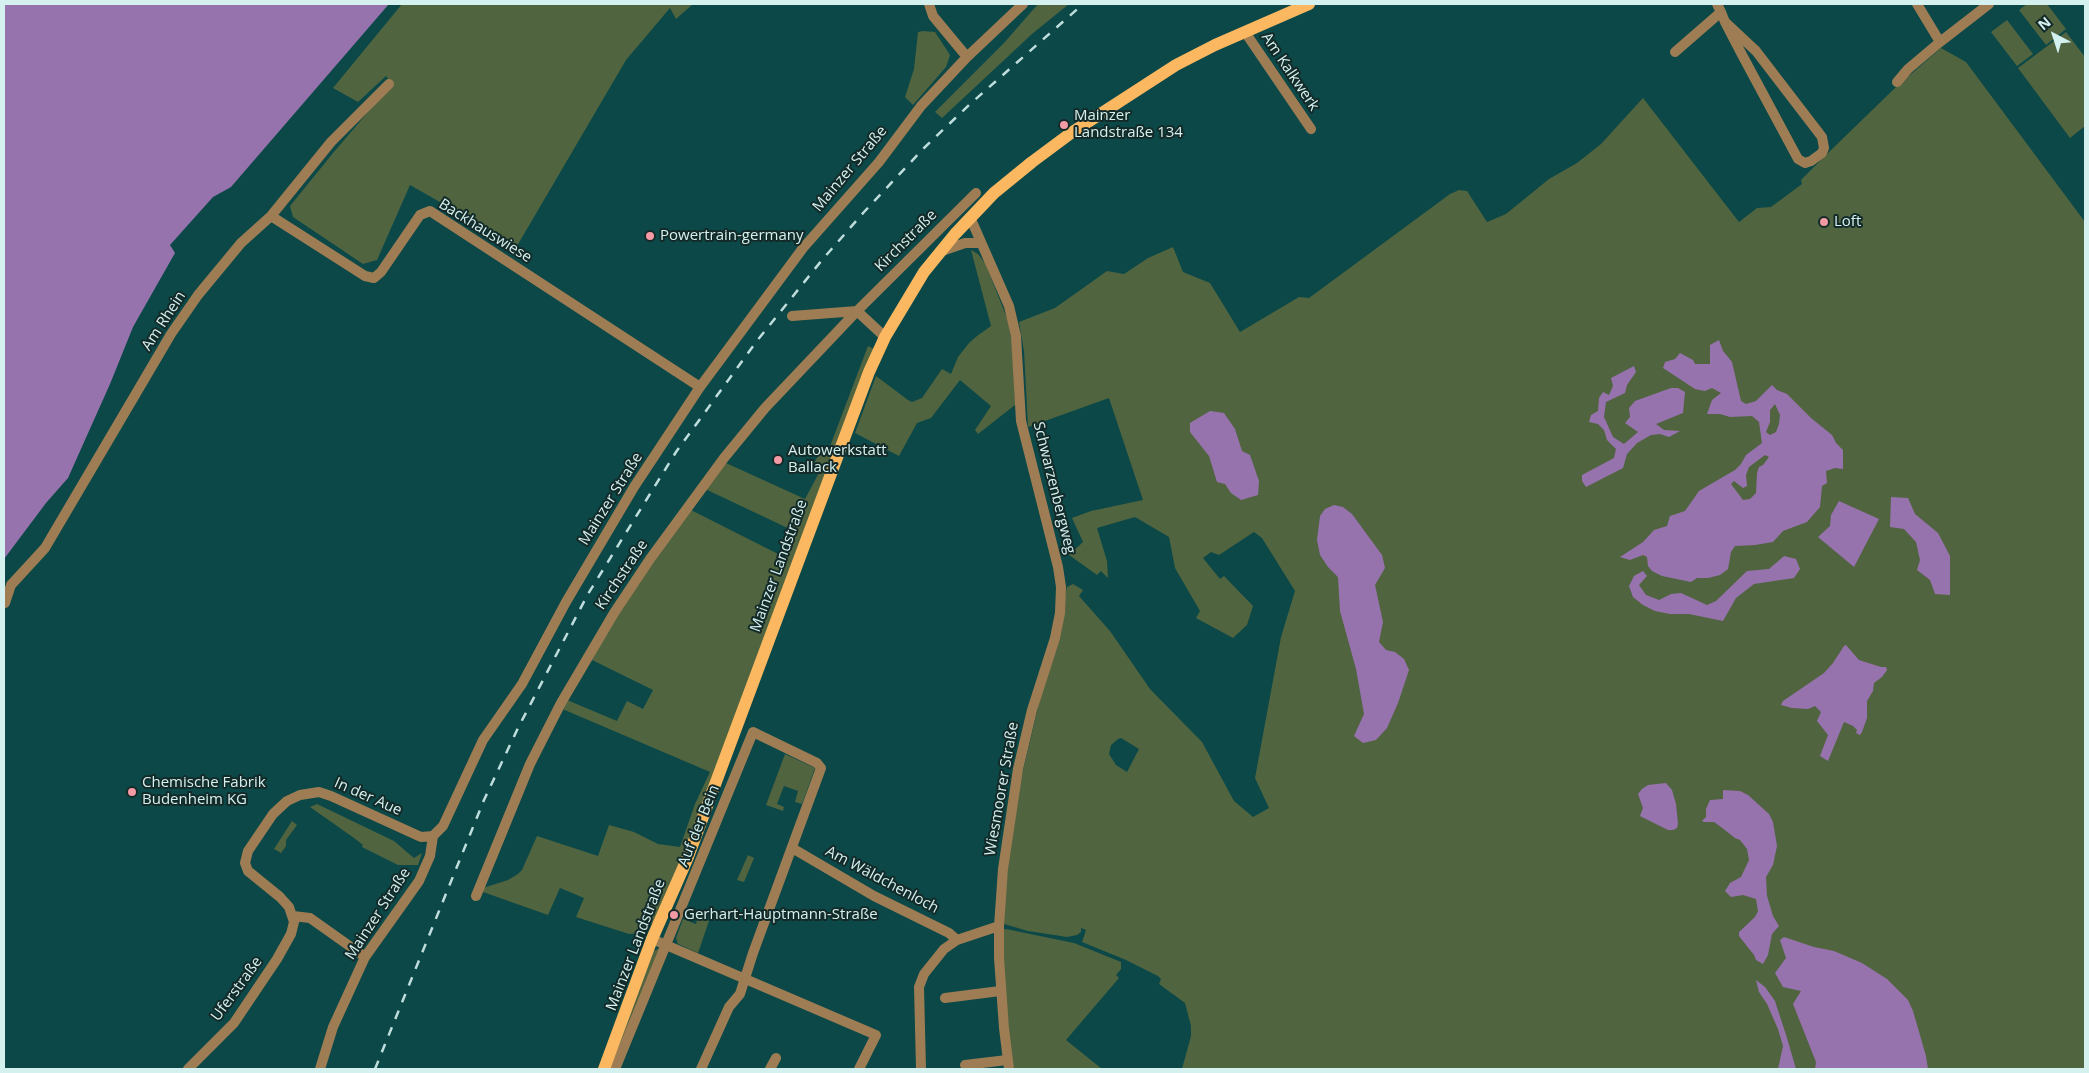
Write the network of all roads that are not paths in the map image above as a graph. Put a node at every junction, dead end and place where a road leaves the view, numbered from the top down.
1 (928, 4) edge
2 (1023, 4) edge
3 (1309, 4) edge
4 (1917, 4) edge
5 (1989, 4) edge
6 (1721, 13) edge
7 (1245, 32) junction
8 (1940, 42) junction
9 (1674, 52) dead end
10 (967, 58) junction
11 (1897, 82) dead end
12 (389, 84) dead end
13 (1311, 129) dead end
14 (976, 193) dead end
15 (271, 216) junction
16 (970, 218) junction
17 (981, 243) junction
18 (939, 252) junction
19 (856, 311) junction
20 (792, 316) dead end
21 (884, 337) junction
22 (700, 388) junction
23 (1058, 567) joint
24 (5, 603) edge
25 (432, 836) junction
26 (792, 848) junction
27 (476, 896) dead end
28 (293, 916) junction
29 (999, 926) junction
30 (652, 939) junction
31 (957, 940) junction
32 (667, 945) junction
33 (365, 957) junction
34 (746, 978) junction
35 (1000, 991) junction
36 (945, 998) dead end
37 (776, 1058) dead end
38 (965, 1065) dead end
39 (1008, 1065) edge
40 (607, 1067) edge
41 (188, 1069) edge
42 (320, 1069) edge
43 (700, 1069) edge
44 (770, 1069) edge
45 (859, 1069) edge
46 (921, 1069) edge

1 - 10 street
2 - 10 street, Mainzer Straße
3 - 7 main road, Mainzer Landstraße
4 - 8 street
5 - 8 street
6 - 6 street
6 - 9 street
7 - 13 street, Am Kalkwerk
7 - 16 main road, Mainzer Landstraße
8 - 11 street
10 - 22 street, Mainzer Straße
12 - 15 street, Am Rhein
14 - 19 street, Kirchstraße
15 - 22 street, Backhauswiese
15 - 24 street, Am Rhein
16 - 17 street, Schwarzenbergweg
16 - 18 main road, Mainzer Landstraße
17 - 18 street
17 - 23 street, Schwarzenbergweg
18 - 21 main road, Mainzer Landstraße
19 - 20 street
19 - 21 street
19 - 27 street, Kirchstraße
21 - 30 main road, Mainzer Landstraße
22 - 25 street, Mainzer Straße
23 - 29 street, Wiesmoorer Straße
25 - 28 street, In der Aue
25 - 33 street, Mainzer Straße
26 - 31 street, Am Wäldchenloch
26 - 32 street, Auf der Bein
26 - 34 street
28 - 33 street
28 - 41 street, Uferstraße
29 - 31 street
29 - 35 street, Wiesmoorer Straße
30 - 32 street
30 - 40 main road, Mainzer Landstraße
31 - 46 street
32 - 34 street
32 - 40 street, Auf der Bein
33 - 42 street, Mainzer Straße
34 - 43 street
34 - 45 street
35 - 36 street
35 - 39 street, Wiesmoorer Straße
37 - 44 street
38 - 39 street, Wiesmoorer Straße

